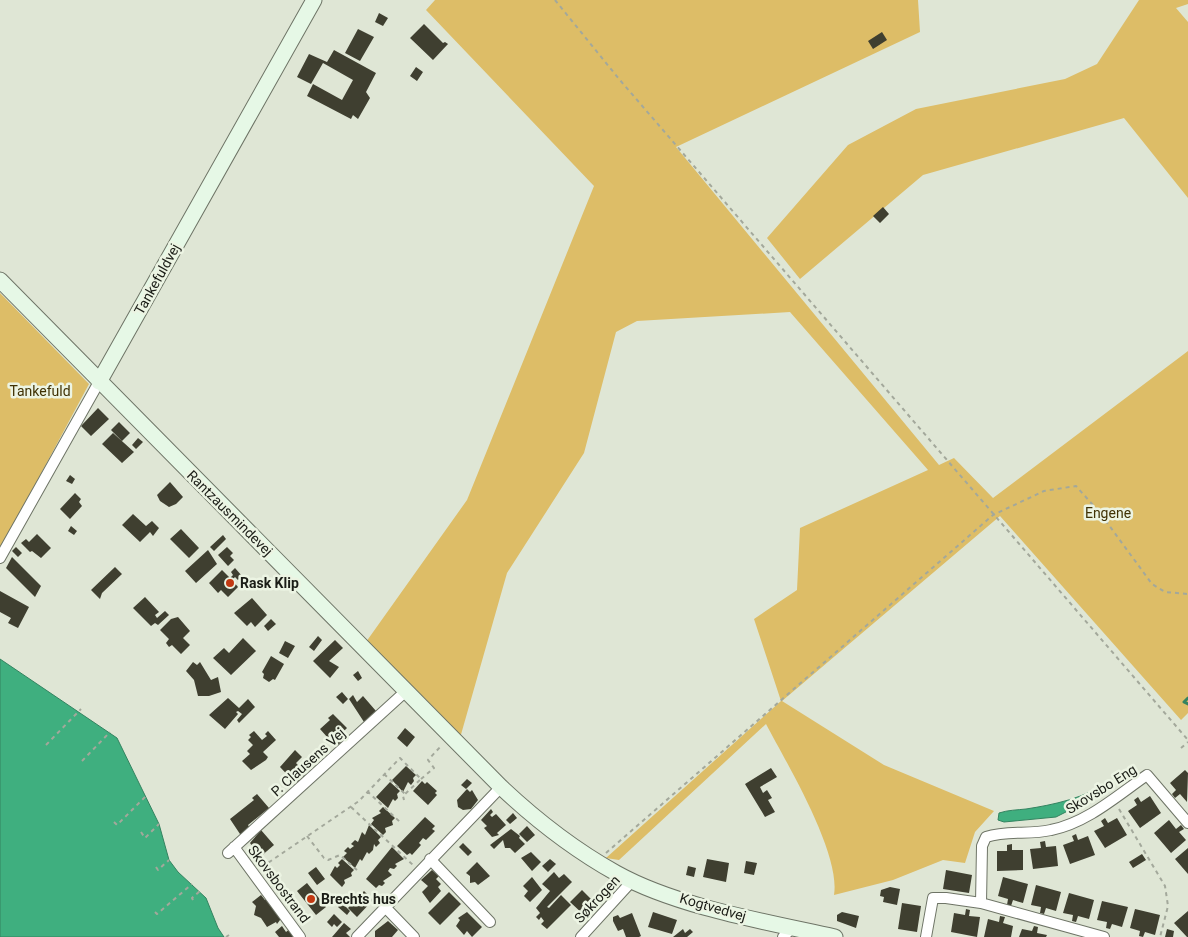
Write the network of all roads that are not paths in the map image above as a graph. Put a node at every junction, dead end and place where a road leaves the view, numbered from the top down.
1 (314, 0) edge
2 (0, 280) edge
3 (99, 382) junction
4 (0, 558) edge
5 (406, 691) junction
6 (500, 787) junction
7 (1188, 823) edge
8 (231, 850) joint
9 (430, 859) junction
10 (597, 861) joint
11 (633, 880) junction
12 (981, 903) junction
13 (385, 907) junction
14 (490, 922) dead end
15 (787, 932) edge
16 (300, 937) edge
17 (357, 937) edge
18 (414, 937) edge
19 (581, 937) edge
20 (835, 937) edge
21 (926, 937) edge
22 (1104, 937) edge

1 - 3 street, Tankefuldvej
2 - 3 street, Rantzausmindevej
3 - 4 street, Tankefuldvej
3 - 5 street, Rantzausmindevej
5 - 6 street, Rantzausmindevej
5 - 8 street, P. Clausens Vej
6 - 9 street
6 - 10 street, Rantzausmindevej
7 - 12 street, Skovsbo Eng
8 - 16 street, Skovsbostrand
9 - 13 street
9 - 14 street
10 - 11 street, Kogtvedvej
11 - 15 street, Kogtvedvej
11 - 19 street, Søkrogen
12 - 21 street
12 - 22 street
13 - 17 street
13 - 18 street
15 - 20 street, Kogtvedvej

